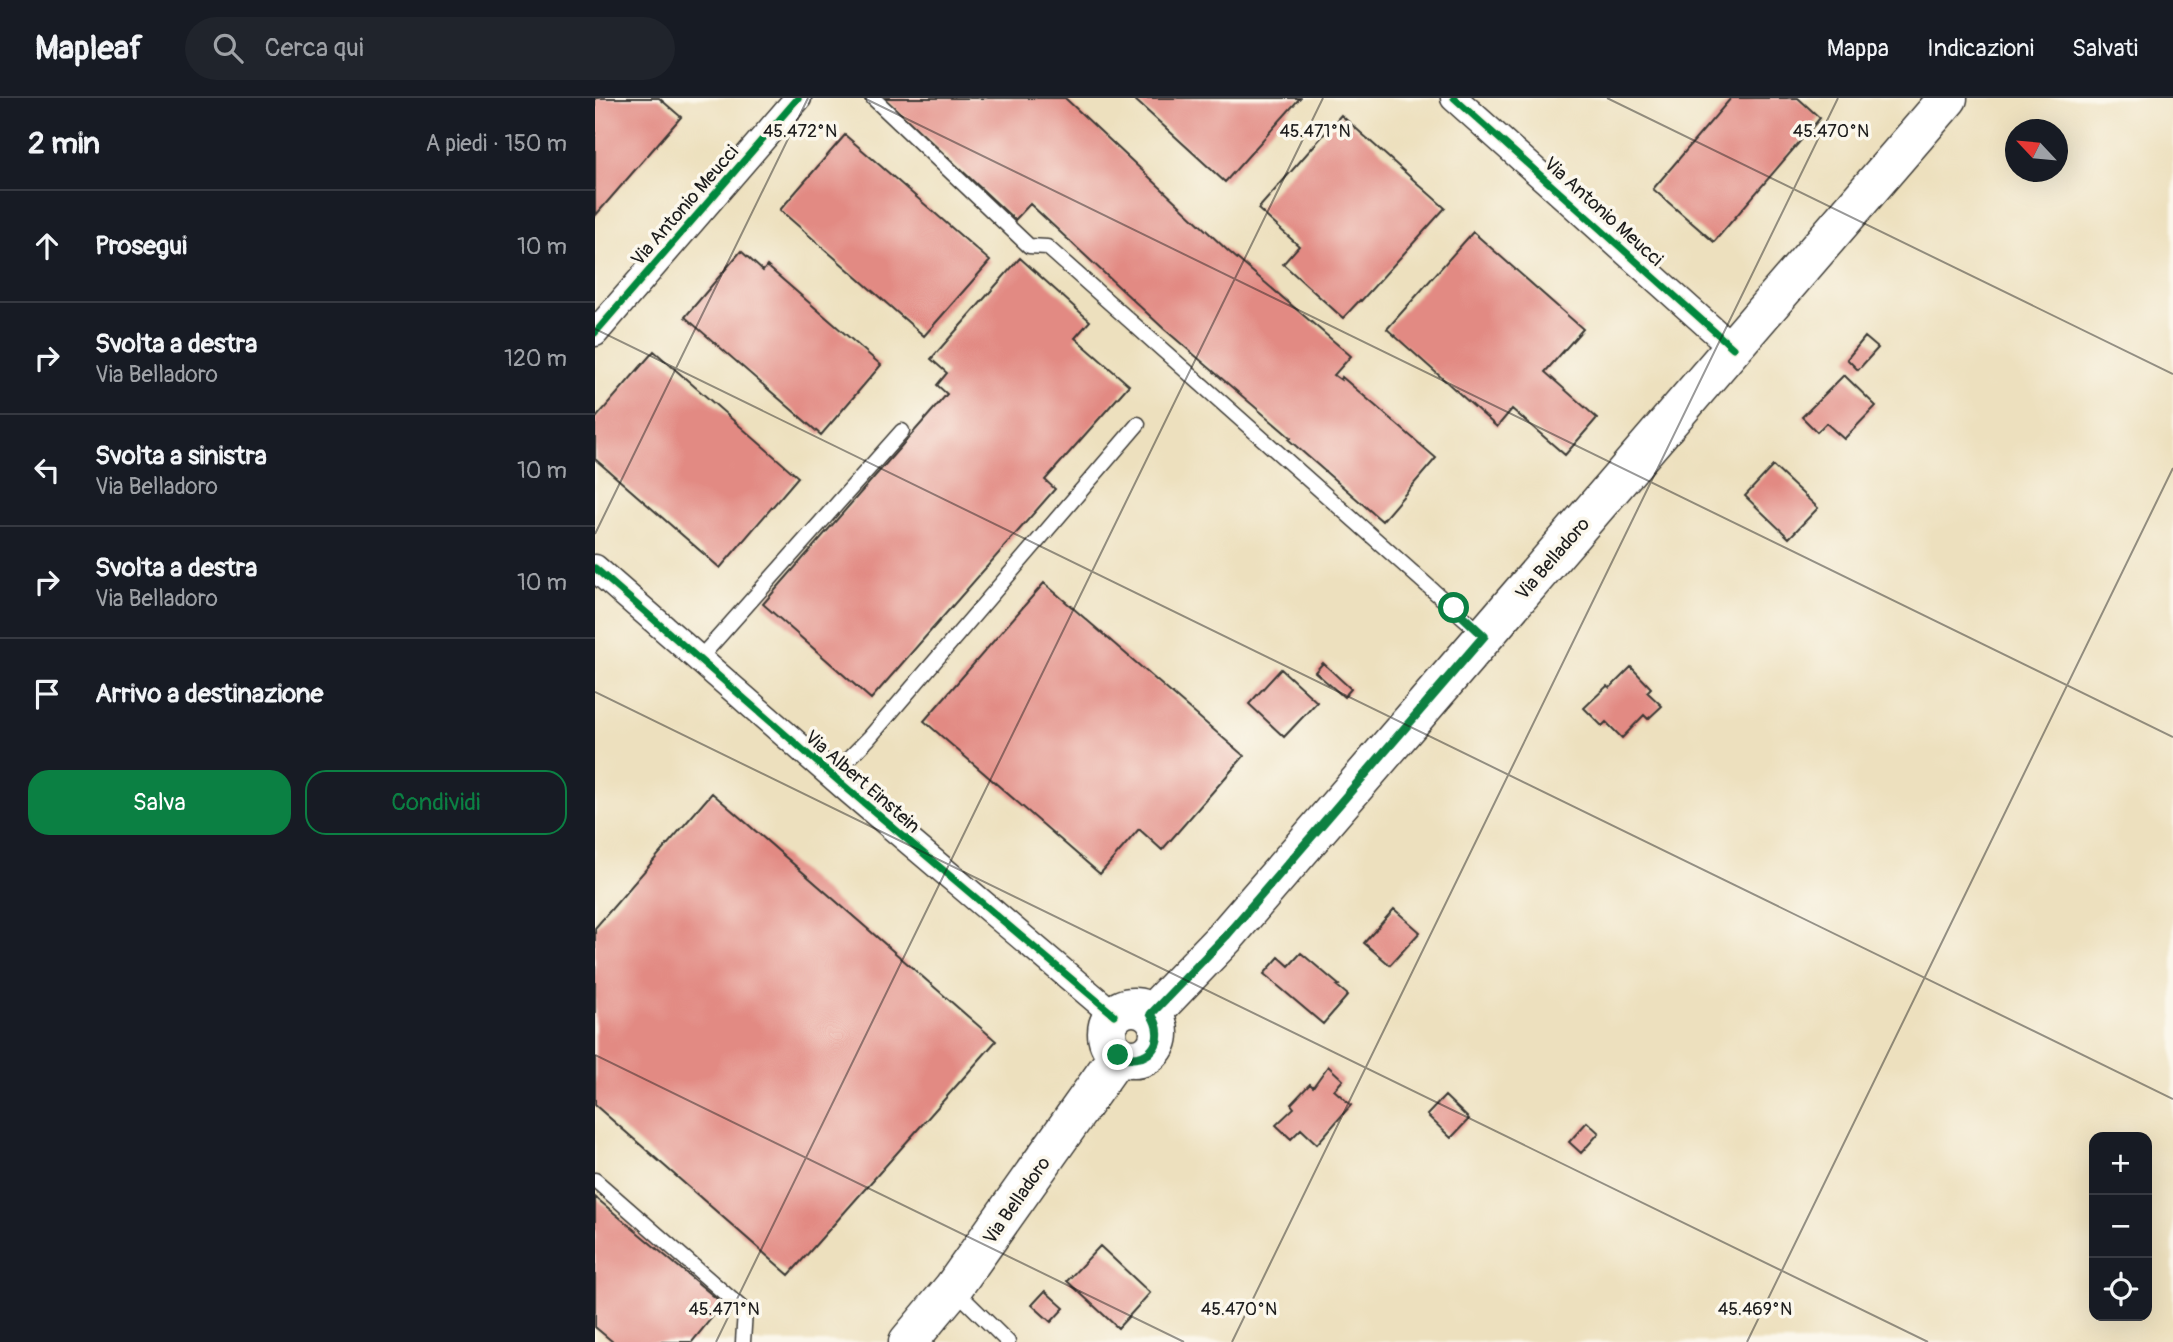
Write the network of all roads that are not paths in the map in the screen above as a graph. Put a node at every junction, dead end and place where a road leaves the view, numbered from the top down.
1 (798, 98) edge
2 (873, 98) edge
3 (1454, 98) edge
4 (1948, 98) edge
5 (595, 332) edge
6 (1733, 348) junction
7 (1138, 424) dead end
8 (902, 431) dead end
9 (595, 568) edge
10 (1484, 636) junction
11 (699, 659) junction
12 (832, 776) junction
13 (1151, 1014) junction
14 (1114, 1015) junction
15 (1118, 1055) junction
16 (595, 1180) edge
17 (953, 1289) junction
18 (743, 1342) edge
19 (908, 1342) edge
20 (1008, 1342) edge

1 - 5 street, Via Antonio Meucci
2 - 10 lane
3 - 6 street, Via Antonio Meucci
4 - 6 main road, Via Belladoro
6 - 10 main road, Via Belladoro
7 - 12 lane
8 - 11 lane
9 - 11 street, Via Albert Einstein
10 - 13 main road, Via Belladoro
11 - 12 street, Via Albert Einstein
12 - 14 street, Via Albert Einstein
13 - 14 main road
13 - 15 main road
14 - 15 main road
15 - 17 main road, Via Belladoro
16 - 18 lane
17 - 19 main road, Via Belladoro
17 - 20 lane

